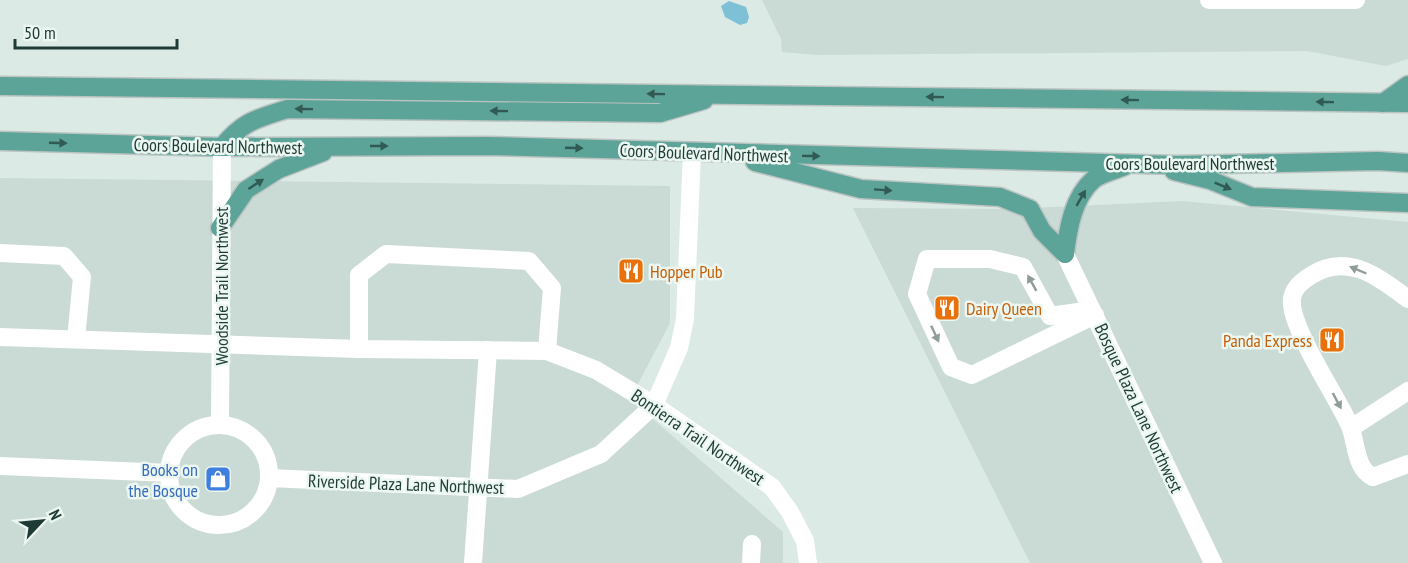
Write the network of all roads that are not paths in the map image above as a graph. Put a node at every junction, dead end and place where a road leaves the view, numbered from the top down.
1 (1209, 0) edge
2 (1356, 0) edge
3 (1408, 85) edge
4 (0, 86) edge
5 (723, 95) junction
6 (1383, 103) junction
7 (1408, 103) edge
8 (0, 141) edge
9 (222, 147) junction
10 (335, 147) junction
11 (692, 152) junction
12 (724, 154) junction
13 (1139, 164) junction
14 (1408, 164) edge
15 (1408, 203) edge
16 (220, 228) junction
17 (0, 253) edge
18 (1065, 254) junction
19 (1408, 299) edge
20 (1093, 312) junction
21 (0, 337) edge
22 (76, 339) junction
23 (220, 344) junction
24 (359, 349) junction
25 (488, 350) junction
26 (547, 351) junction
27 (1408, 391) edge
28 (654, 405) junction
29 (220, 425) junction
30 (1351, 428) junction
31 (1408, 464) edge
32 (0, 466) edge
33 (170, 473) junction
34 (269, 478) junction
35 (478, 487) junction
36 (752, 544) dead end
37 (473, 563) edge
38 (751, 563) edge
39 (808, 563) edge
40 (1212, 563) edge

1 - 2 street
3 - 6 main road
5 -> 4 main road
6 -> 5 main road
5 -> 9 main road
6 - 7 main road
8 -> 9 main road, Coors Boulevard Northwest
9 - 10 main road, Coors Boulevard Northwest
9 - 16 street, Woodside Trail Northwest
10 -> 11 main road, Coors Boulevard Northwest
16 -> 10 main road
11 - 12 main road, Coors Boulevard Northwest
11 - 28 street, Riverside Plaza Lane Northwest
12 -> 13 main road, Coors Boulevard Northwest
12 -> 18 main road
13 - 14 main road, Coors Boulevard Northwest
13 -> 15 main road
18 -> 13 main road
16 - 23 street, Woodside Trail Northwest
17 - 22 street
18 - 20 street, Bosque Plaza Lane Northwest
19 -> 30 street
20 -> 20 street
20 - 40 street, Bosque Plaza Lane Northwest
21 - 22 street
22 - 23 street
23 - 24 street
23 - 29 street, Woodside Trail Northwest
24 - 25 street
24 - 26 street
25 - 26 street
25 - 35 street
26 - 28 street, Bontierra Trail Northwest
27 - 30 street
28 - 35 street, Riverside Plaza Lane Northwest
28 - 39 street, Bontierra Trail Northwest
29 - 33 street
29 - 34 street
30 - 31 street
32 - 33 street
33 - 34 street
34 - 35 street, Riverside Plaza Lane Northwest
35 - 37 street
36 - 38 street

